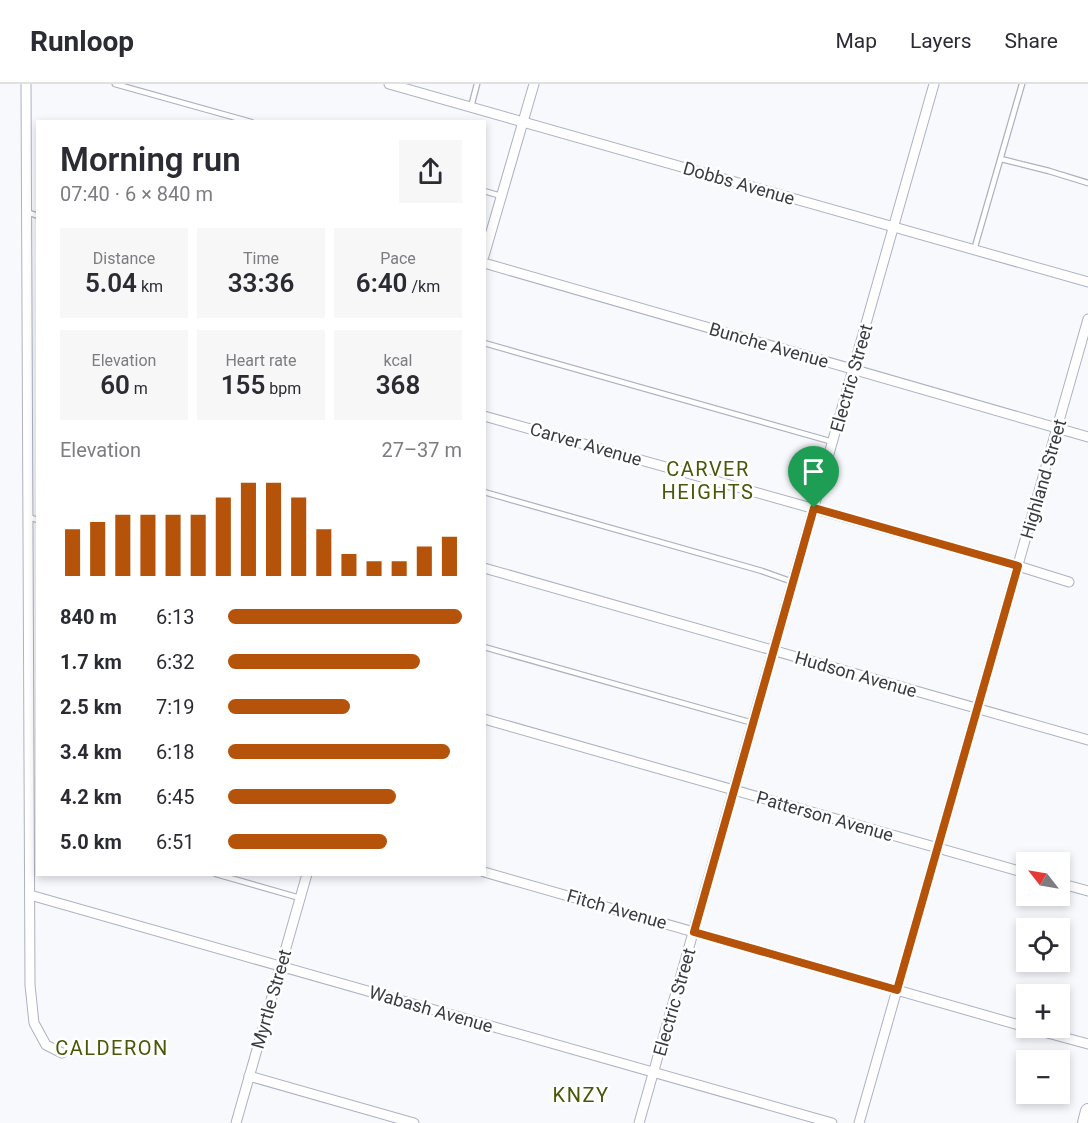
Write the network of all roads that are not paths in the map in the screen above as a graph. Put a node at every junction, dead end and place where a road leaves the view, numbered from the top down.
1 (26, 84) edge
2 (116, 84) edge
3 (389, 84) edge
4 (477, 84) edge
5 (534, 84) edge
6 (934, 84) edge
7 (1022, 84) edge
8 (471, 107) junction
9 (244, 120) edge
10 (523, 122) junction
11 (26, 132) junction
12 (36, 134) edge
13 (1001, 159) junction
14 (1088, 183) edge
15 (486, 192) edge
16 (501, 196) junction
17 (27, 212) junction
18 (36, 215) edge
19 (894, 227) junction
20 (486, 249) edge
21 (974, 250) junction
22 (486, 264) edge
23 (1088, 282) edge
24 (27, 287) junction
25 (36, 289) edge
26 (1088, 319) edge
27 (486, 344) edge
28 (27, 364) junction
29 (36, 366) edge
30 (853, 369) junction
31 (486, 417) edge
32 (1057, 428) junction
33 (1088, 436) edge
34 (33, 440) edge
35 (833, 442) junction
36 (486, 493) edge
37 (814, 508) junction
38 (33, 519) edge
39 (1018, 566) junction
40 (486, 569) edge
41 (793, 582) junction
42 (1069, 582) dead end
43 (33, 591) edge
44 (486, 648) edge
45 (774, 651) junction
46 (33, 672) edge
47 (977, 708) junction
48 (486, 720) edge
49 (753, 723) junction
50 (1088, 740) edge
51 (33, 742) edge
52 (734, 790) junction
53 (34, 825) edge
54 (937, 848) junction
55 (1016, 870) edge
56 (486, 873) edge
57 (223, 876) edge
58 (306, 876) edge
59 (1070, 886) edge
60 (1088, 891) edge
61 (30, 895) junction
62 (300, 898) junction
63 (694, 932) junction
64 (280, 966) junction
65 (897, 990) junction
66 (1016, 1024) edge
67 (1066, 1038) edge
68 (1088, 1044) edge
69 (62, 1053) dead end
70 (654, 1072) junction
71 (249, 1076) junction
72 (1088, 1111) edge
73 (236, 1123) edge
74 (414, 1123) edge
75 (639, 1123) edge
76 (832, 1123) edge
77 (859, 1123) edge
78 (1084, 1123) edge

1 - 11 street
2 - 9 lane
3 - 8 street, Dobbs Avenue
4 - 8 lane
5 - 10 street
6 - 19 street, Electric Street
7 - 13 lane
8 - 10 street, Dobbs Avenue
10 - 16 street
10 - 19 street, Dobbs Avenue
11 - 12 street
11 - 17 street
13 - 14 lane
13 - 21 lane
15 - 16 lane
16 - 20 street
17 - 18 lane
17 - 24 street
19 - 21 street, Dobbs Avenue
19 - 30 street, Electric Street
21 - 23 street, Dobbs Avenue
22 - 30 street, Bunche Avenue
24 - 25 street
24 - 28 street
26 - 32 street, Highland Street
27 - 35 lane
28 - 29 lane
28 - 34 street
30 - 32 street, Bunche Avenue
30 - 35 street, Electric Street
31 - 37 street, Carver Avenue
32 - 33 street, Bunche Avenue
32 - 39 street, Highland Street
34 - 38 street
35 - 37 street, Electric Street
36 - 41 lane
37 - 39 street, Carver Avenue
37 - 41 street, Electric Street
38 - 43 street
39 - 42 street, Carver Avenue
39 - 47 street, Highland Street
40 - 45 street, Hudson Avenue
41 - 45 street, Electric Street
43 - 46 street
44 - 49 lane
45 - 47 street, Hudson Avenue
45 - 49 street, Electric Street
46 - 51 street
47 - 50 street, Hudson Avenue
47 - 54 street, Highland Street
48 - 52 street, Patterson Avenue
49 - 52 street, Electric Street
51 - 53 street
52 - 54 street, Patterson Avenue
52 - 63 street, Electric Street
53 - 61 street
54 - 55 street, Patterson Avenue
54 - 65 street, Highland Street
56 - 63 street, Fitch Avenue
57 - 62 lane
58 - 62 street, Myrtle Street
59 - 60 street
61 - 64 street, Wabash Avenue
61 - 69 street
62 - 64 street, Myrtle Street
63 - 65 street, Fitch Avenue
63 - 70 street, Electric Street
64 - 70 street, Wabash Avenue
64 - 71 street, Myrtle Street
65 - 66 street, Fitch Avenue
65 - 77 street, Highland Street
67 - 68 street, Fitch Avenue
70 - 75 street, Electric Street
70 - 76 street, Wabash Avenue
71 - 73 street, Myrtle Street
71 - 74 street
72 - 78 main road

